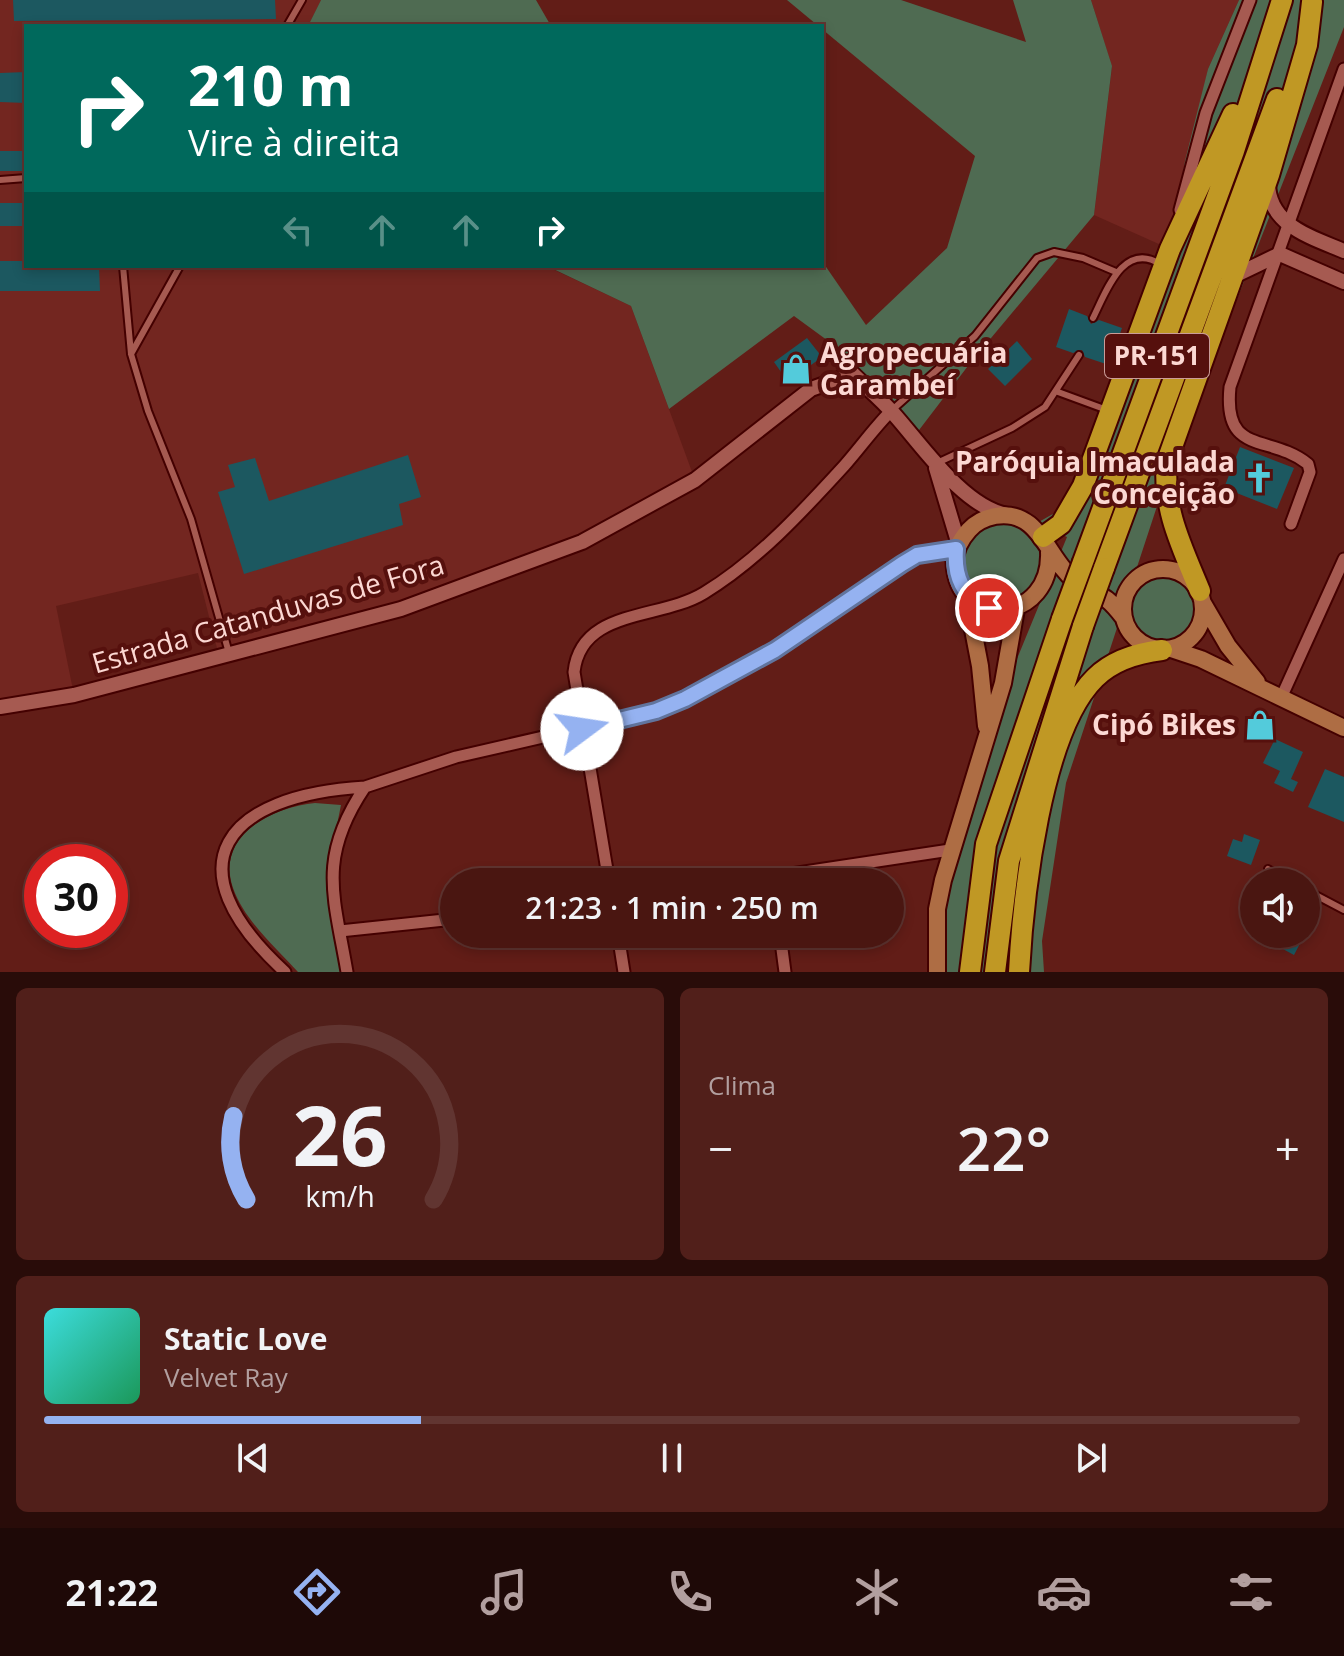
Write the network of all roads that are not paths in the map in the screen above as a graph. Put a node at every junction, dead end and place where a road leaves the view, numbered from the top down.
1 (302, 0) edge
2 (1250, 0) edge
3 (1312, 1) edge
4 (1280, 6) edge
5 (288, 24) edge
6 (1344, 69) edge
7 (1269, 175) junction
8 (24, 178) edge
9 (0, 180) edge
10 (1290, 226) junction
11 (1344, 251) edge
12 (1280, 254) junction
13 (1166, 258) junction
14 (123, 268) edge
15 (179, 268) edge
16 (1116, 272) junction
17 (1232, 277) junction
18 (1344, 282) edge
19 (1093, 318) dead end
20 (131, 354) junction
21 (1079, 355) dead end
22 (1058, 392) junction
23 (891, 411) junction
24 (1110, 411) junction
25 (935, 464) junction
26 (1015, 517) junction
27 (1291, 524) dead end
28 (1046, 545) junction
29 (958, 547) junction
30 (1344, 559) edge
31 (1140, 575) junction
32 (1077, 583) junction
33 (966, 593) junction
34 (1107, 595) junction
35 (1036, 597) junction
36 (1202, 597) junction
37 (1016, 609) junction
38 (1123, 617) junction
39 (1167, 649) junction
40 (230, 656) junction
41 (1261, 686) junction
42 (1281, 698) junction
43 (0, 707) edge
44 (1344, 728) edge
45 (582, 729) junction
46 (987, 732) junction
47 (365, 787) junction
48 (950, 850) junction
49 (607, 868) edge
50 (840, 868) edge
51 (1320, 897) edge
52 (1344, 910) edge
53 (440, 920) edge
54 (340, 931) junction
55 (620, 948) edge
56 (782, 948) edge
57 (285, 972) edge
58 (347, 972) edge
59 (624, 972) edge
60 (785, 972) edge
61 (937, 972) edge
62 (970, 972) edge
63 (995, 972) edge
64 (1019, 972) edge

1 - 5 lane
2 - 13 street
3 - 7 highway
3 - 63 highway, PR-151, bridge
4 - 13 highway
4 - 62 highway, PR-151, bridge
6 - 10 street
7 - 10 street
7 - 17 highway
8 - 9 lane
10 - 11 street
10 - 12 street
12 - 17 street
12 - 18 street
12 - 27 street
13 - 16 lane
13 - 24 highway
14 - 20 lane
15 - 20 lane
16 - 19 lane
16 - 23 lane
17 - 36 highway
20 - 40 lane
21 - 22 lane
22 - 24 lane
22 - 25 lane
23 - 25 street, Estrada Catanduvas de Fora
23 - 40 street, Estrada Catanduvas de Fora
23 - 45 street
24 - 28 highway
25 - 26 street
25 - 29 street
26 - 28 main road
26 - 29 main road
28 - 32 main road
28 - 35 main road
29 - 33 main road
29 - 45 street
30 - 42 street
31 - 34 main road
31 - 36 main road
31 - 38 main road
32 - 34 main road
32 - 35 main road
33 - 37 main road
33 - 46 main road
34 - 38 main road
35 - 37 main road
36 - 39 main road
36 - 41 main road
37 - 46 main road
38 - 39 main road
39 - 41 main road
39 - 64 highway
40 - 43 street, Estrada Catanduvas de Fora
41 - 42 main road
42 - 44 main road
45 - 47 street
45 - 49 street
46 - 48 main road
47 - 54 street
47 - 57 street
48 - 50 street
48 - 61 main road
51 - 52 lane
53 - 54 street
54 - 58 street
55 - 59 street
56 - 60 street

